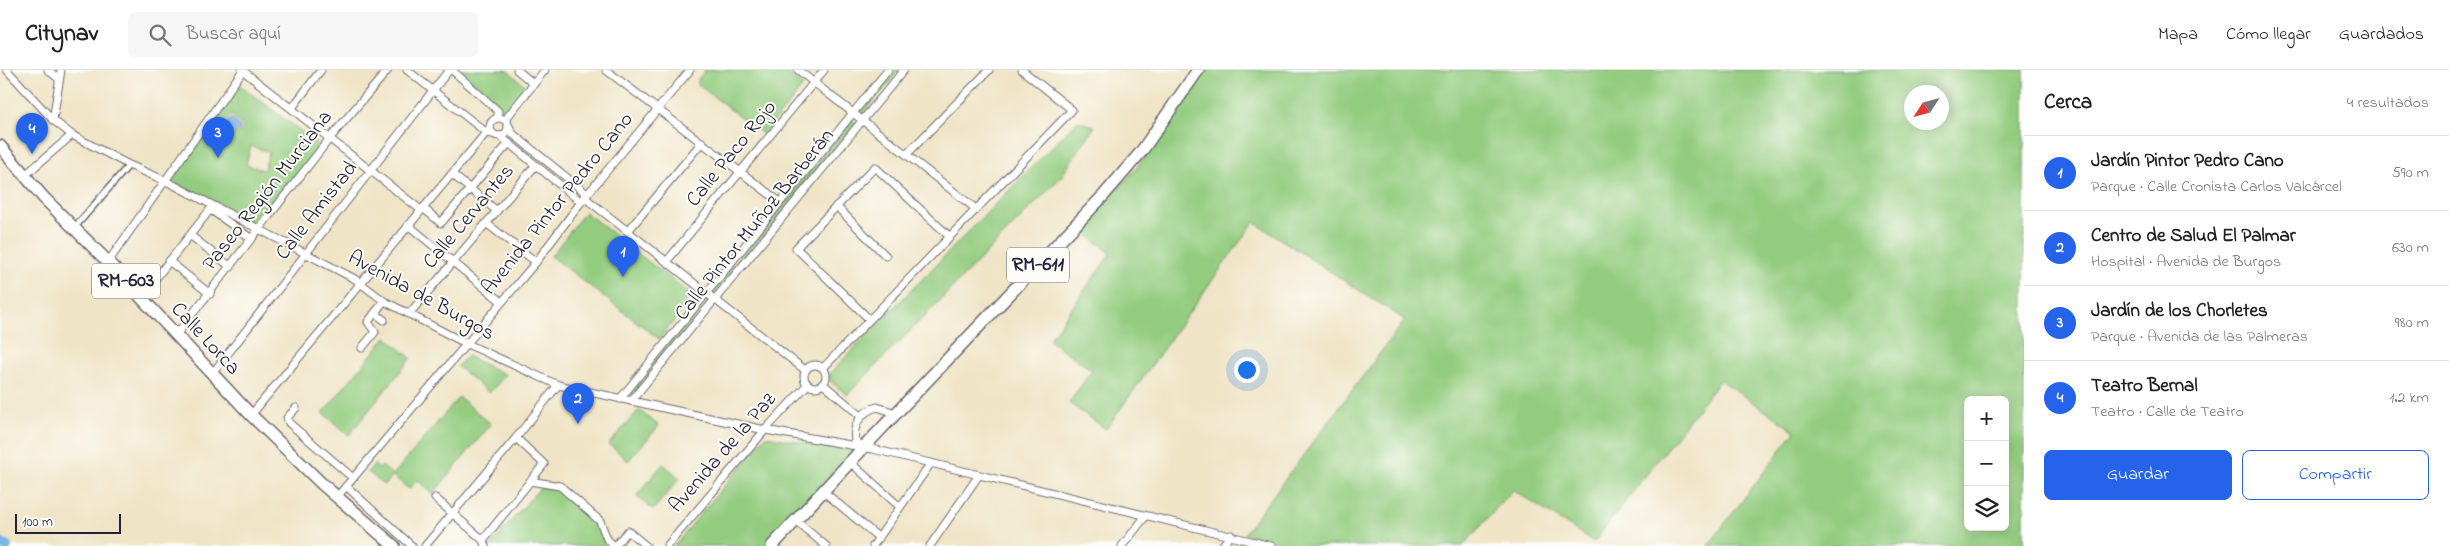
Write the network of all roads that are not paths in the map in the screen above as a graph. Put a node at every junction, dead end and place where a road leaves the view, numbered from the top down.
1 (7, 70) edge
2 (48, 70) edge
3 (61, 70) edge
4 (242, 70) edge
5 (321, 70) edge
6 (388, 70) edge
7 (407, 70) edge
8 (451, 70) edge
9 (517, 70) edge
10 (545, 70) edge
11 (606, 70) edge
12 (690, 70) edge
13 (798, 70) edge
14 (824, 70) edge
15 (888, 70) edge
16 (904, 70) edge
17 (989, 70) edge
18 (1022, 70) edge
19 (1198, 70) edge
20 (58, 78) junction
21 (814, 82) junction
22 (534, 84) junction
23 (434, 90) junction
24 (292, 108) junction
25 (658, 110) junction
26 (852, 113) junction
27 (53, 120) junction
28 (505, 120) junction
29 (862, 121) junction
30 (492, 133) junction
31 (72, 135) junction
32 (330, 138) junction
33 (702, 142) junction
34 (508, 144) junction
35 (0, 146) edge
36 (907, 154) junction
37 (129, 165) junction
38 (535, 166) junction
39 (371, 170) junction
40 (741, 171) junction
41 (452, 174) junction
42 (24, 176) junction
43 (166, 181) junction
44 (470, 189) junction
45 (584, 198) junction
46 (780, 202) junction
47 (836, 206) junction
48 (212, 208) junction
49 (422, 209) junction
50 (976, 209) junction
51 (497, 211) junction
52 (486, 223) junction
53 (408, 225) junction
54 (75, 227) junction
55 (259, 229) junction
56 (628, 231) junction
57 (190, 236) junction
58 (949, 236) junction
59 (252, 239) junction
60 (306, 253) junction
61 (886, 256) dead end
62 (454, 261) junction
63 (667, 261) junction
64 (108, 262) junction
65 (169, 262) junction
66 (536, 262) junction
67 (231, 267) junction
68 (360, 283) junction
69 (706, 293) junction
70 (210, 294) junction
71 (142, 297) junction
72 (384, 300) junction
73 (715, 300) junction
74 (502, 302) junction
75 (375, 313) junction
76 (410, 314) junction
77 (869, 319) junction
78 (384, 320) dead end
79 (176, 335) junction
80 (465, 343) junction
81 (362, 348) dead end
82 (823, 368) junction
83 (805, 370) junction
84 (212, 374) junction
85 (807, 384) junction
86 (823, 384) junction
87 (558, 385) junction
88 (620, 399) junction
89 (631, 401) junction
90 (296, 408) dead end
91 (884, 408) junction
92 (896, 413) junction
93 (251, 415) junction
94 (861, 416) junction
95 (885, 424) junction
96 (764, 430) junction
97 (854, 435) junction
98 (516, 438) junction
99 (846, 443) junction
100 (864, 447) junction
101 (850, 462) junction
102 (931, 463) junction
103 (979, 474) junction
104 (353, 478) junction
105 (530, 481) junction
106 (346, 486) junction
107 (823, 491) junction
108 (337, 497) junction
109 (435, 498) dead end
110 (900, 507) junction
111 (452, 513) junction
112 (1145, 517) junction
113 (796, 521) junction
114 (1231, 535) junction
115 (879, 538) junction
116 (484, 543) edge
117 (775, 545) edge
118 (394, 546) edge
119 (412, 546) edge
120 (425, 546) edge
121 (614, 546) edge
122 (646, 546) edge
123 (667, 546) edge
124 (826, 546) edge
125 (873, 546) edge
126 (930, 546) edge
127 (1122, 546) edge
128 (1222, 546) edge
129 (1271, 546) edge

1 - 27 street, Avenida de Burgos
2 - 20 street
3 - 20 street
4 - 24 street
4 - 43 street
5 - 24 street
6 - 32 street, Paseo Región Murciana
7 - 23 street
8 - 23 street, Calle Amistad
8 - 28 street
9 - 22 street
10 - 22 street
11 - 25 street
12 - 25 street, Avenida Pintor Pedro Cano
13 - 21 street
14 - 21 street, Calle Paco Rojo
15 - 26 street, Calle Pintor Muñoz Barberán
16 - 29 street, Calle Pintor Muñoz Barberán
17 - 36 street
18 - 50 street
19 - 92 main road, RM-611
20 - 27 street
21 - 26 street
21 - 40 street, Calle Paco Rojo
22 - 28 street
23 - 30 street
23 - 39 street, Calle Amistad
24 - 32 street
25 - 33 street
25 - 45 street, Avenida Pintor Pedro Cano
26 - 29 street
26 - 46 street, Calle Pintor Muñoz Barberán
27 - 31 street, Avenida de Burgos
28 - 30 street
28 - 30 street
28 - 45 street
29 - 36 street
29 - 73 street, Calle Pintor Muñoz Barberán
30 - 34 street
30 - 41 street
31 - 37 street, Avenida de Burgos
31 - 42 street
32 - 39 street
32 - 55 street, Paseo Región Murciana
33 - 40 street
33 - 56 street
34 - 38 street
34 - 44 street
35 - 42 main road, Calle Lorca / RM-603
36 - 50 street
37 - 43 street, Avenida de Burgos
37 - 54 street
38 - 45 street
38 - 51 street, Calle Cervantes
39 - 49 street
39 - 60 street, Calle Amistad
40 - 46 street
40 - 63 street, Calle Paco Rojo
41 - 44 street
41 - 49 street
42 - 54 main road, Calle Lorca / RM-603
43 - 48 street, Avenida de Burgos
43 - 64 street
44 - 49 street
44 - 51 street
45 - 56 street
45 - 66 street, Avenida Pintor Pedro Cano
46 - 69 street, Calle Pintor Muñoz Barberán
47 - 58 street
47 - 61 street
47 - 77 street
48 - 55 street, Avenida de Burgos
48 - 57 street
48 - 59 street
49 - 53 street
50 - 58 street
51 - 52 street, Calle Cervantes
52 - 62 street, Calle Cervantes
52 - 66 street
53 - 62 street
53 - 68 street
54 - 64 main road, Calle Lorca / RM-603
55 - 59 street, Paseo Región Murciana
55 - 60 street, Avenida de Burgos
56 - 63 street
57 - 65 street
57 - 67 street
58 - 77 street
59 - 67 street, Paseo Región Murciana
60 - 68 street, Avenida de Burgos
60 - 84 street, Calle Amistad
62 - 74 street
62 - 76 street, Calle Cervantes
63 - 69 street
64 - 71 main road, Calle Lorca / RM-603
65 - 70 street
65 - 71 street
66 - 74 street, Avenida Pintor Pedro Cano
67 - 70 street, Paseo Región Murciana
68 - 72 street, Avenida de Burgos
68 - 93 street
69 - 73 street
69 - 88 street, Calle Pintor Muñoz Barberán
70 - 79 street, Paseo Región Murciana
71 - 79 main road, Calle Lorca / RM-603
72 - 75 street
72 - 76 street, Avenida de Burgos
73 - 83 street
73 - 89 street, Calle Pintor Muñoz Barberán
74 - 80 street, Avenida Pintor Pedro Cano
75 - 78 street
75 - 81 street
76 - 80 street, Avenida de Burgos
77 - 82 street
79 - 84 main road, Calle Lorca / RM-603
80 - 87 street, Avenida de Burgos
80 - 104 street, Avenida Pintor Pedro Cano
82 - 83 street
82 - 86 street
83 - 85 street
84 - 93 main road, Calle Lorca / RM-603
85 - 86 street
85 - 96 street, Avenida de la Paz
86 - 94 street
87 - 88 street, Avenida de Burgos
87 - 98 street
88 - 89 street, Avenida de Burgos
89 - 96 street, Avenida de Burgos
90 - 104 street
91 - 92 street
91 - 94 street
91 - 95 street
92 - 95 main road, RM-611
93 - 108 main road, Calle Lorca / RM-603
94 - 97 street
95 - 100 main road, RM-611
96 - 99 street, Avenida de Burgos
96 - 123 street, Avenida de la Paz
97 - 99 street
97 - 100 street
98 - 105 street
98 - 111 street
99 - 100 street, Avenida de Burgos
100 - 101 main road, RM-611
100 - 102 street, Avenida de Burgos
101 - 107 main road, RM-611
101 - 110 street
102 - 103 street, Avenida de Burgos
102 - 110 street
103 - 112 street, Avenida de Burgos
103 - 126 street
104 - 106 street, Avenida Pintor Pedro Cano
105 - 116 street
105 - 121 street
106 - 108 street, Avenida Pintor Pedro Cano
106 - 119 street
107 - 113 main road, RM-611
107 - 115 street
108 - 118 main road, Calle Lorca / RM-603
109 - 111 street
110 - 115 street
111 - 116 street
111 - 120 street
112 - 114 street, Avenida de Burgos
112 - 127 street
113 - 117 main road, RM-611
113 - 124 street
114 - 128 street
114 - 129 street, Avenida de Burgos
115 - 125 street
121 - 122 street

